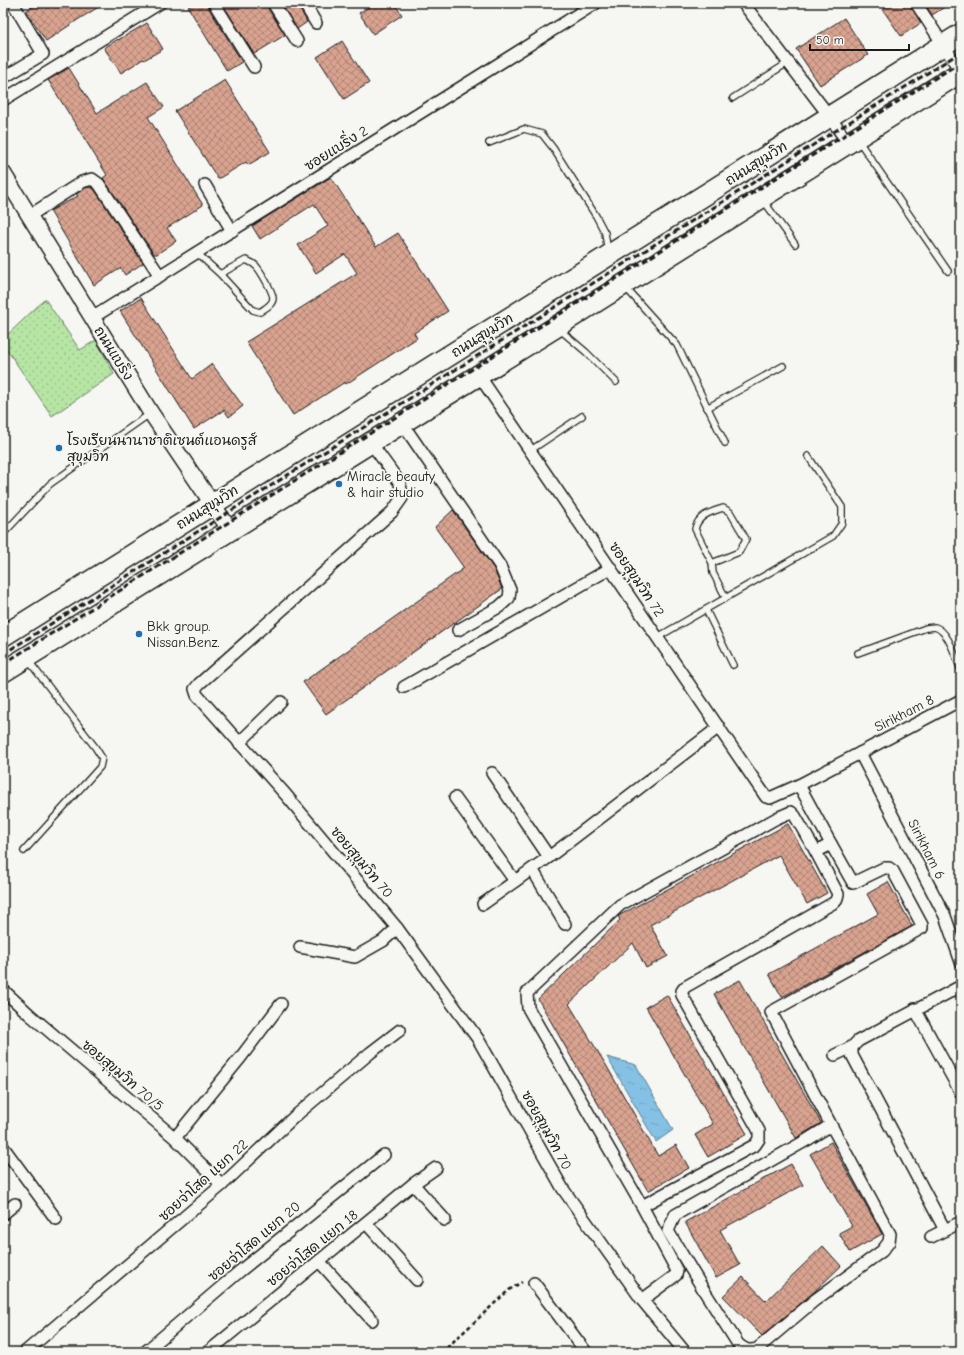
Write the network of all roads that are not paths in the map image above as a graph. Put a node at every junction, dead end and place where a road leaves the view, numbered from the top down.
1 (13, 3) edge
2 (160, 3) edge
3 (214, 3) edge
4 (273, 3) edge
5 (304, 3) edge
6 (596, 3) edge
7 (743, 3) edge
8 (916, 3) edge
9 (316, 23) dead end
10 (961, 34) edge
11 (297, 41) dead end
12 (944, 45) junction
13 (789, 62) junction
14 (254, 67) dead end
15 (961, 72) edge
16 (3, 78) edge
17 (733, 98) dead end
18 (3, 100) edge
19 (830, 117) junction
20 (851, 139) junction
21 (489, 143) dead end
22 (5, 182) edge
23 (205, 185) dead end
24 (761, 197) junction
25 (29, 216) junction
26 (232, 231) junction
27 (795, 244) dead end
28 (197, 253) junction
29 (608, 256) junction
30 (948, 271) dead end
31 (220, 274) junction
32 (160, 276) junction
33 (622, 284) junction
34 (92, 318) junction
35 (556, 327) junction
36 (783, 366) dead end
37 (478, 374) junction
38 (616, 382) dead end
39 (707, 408) junction
40 (151, 413) junction
41 (582, 416) dead end
42 (402, 423) junction
43 (371, 443) junction
44 (725, 443) dead end
45 (531, 450) junction
46 (808, 456) dead end
47 (211, 504) junction
48 (230, 530) junction
49 (3, 534) edge
50 (712, 563) junction
51 (611, 568) junction
52 (726, 598) junction
53 (706, 610) junction
54 (458, 630) dead end
55 (3, 636) edge
56 (658, 637) junction
57 (858, 653) dead end
58 (26, 658) junction
59 (733, 665) dead end
60 (961, 670) edge
61 (3, 672) edge
62 (404, 687) dead end
63 (961, 700) edge
64 (281, 702) dead end
65 (719, 727) junction
66 (239, 743) junction
67 (860, 753) junction
68 (492, 773) dead end
69 (799, 785) junction
70 (455, 798) dead end
71 (770, 798) joint
72 (831, 844) junction
73 (24, 851) dead end
74 (816, 852) junction
75 (549, 857) junction
76 (532, 869) junction
77 (515, 881) junction
78 (483, 904) dead end
79 (565, 924) dead end
80 (397, 928) junction
81 (300, 947) dead end
82 (961, 962) edge
83 (961, 986) edge
84 (3, 990) edge
85 (281, 1004) dead end
86 (915, 1009) junction
87 (400, 1030) dead end
88 (852, 1047) junction
89 (835, 1054) dead end
90 (961, 1093) edge
91 (831, 1125) junction
92 (175, 1138) junction
93 (3, 1147) edge
94 (384, 1155) dead end
95 (436, 1168) dead end
96 (413, 1184) junction
97 (222, 1185) junction
98 (16, 1204) dead end
99 (642, 1206) junction
100 (3, 1214) edge
101 (56, 1219) dead end
102 (445, 1220) dead end
103 (961, 1222) edge
104 (366, 1223) junction
105 (945, 1230) junction
106 (931, 1237) dead end
107 (319, 1261) junction
108 (417, 1280) dead end
109 (534, 1283) road end
110 (642, 1300) junction
111 (372, 1320) dead end
112 (24, 1352) edge
113 (145, 1352) edge
114 (208, 1352) edge
115 (586, 1352) edge
116 (686, 1352) edge

1 - 16 street
2 - 18 street
3 - 14 street
4 - 11 street
5 - 9 street
6 - 26 street, ซอยแบริ่ง 2
7 - 13 street
8 - 12 street
10 - 12 highway, ถนนสุขุมวิท
12 - 15 street
12 - 19 highway, ถนนสุขุมวิท
13 - 17 lane
13 - 19 street
15 - 20 highway
19 - 20 street
19 - 29 highway, ถนนสุขุมวิท
20 - 24 highway
20 - 30 lane
21 - 29 lane
22 - 25 main road, ถนนแบริ่ง
23 - 26 street
24 - 27 lane
24 - 33 highway
25 - 32 street
25 - 34 main road, ถนนแบริ่ง
26 - 28 street, ซอยแบริ่ง 2
28 - 31 lane
28 - 32 street, ซอยแบริ่ง 2
29 - 47 highway, ถนนสุขุมวิท
31 - 31 lane
32 - 34 street, ซอยแบริ่ง 2
33 - 35 highway
33 - 39 lane
34 - 40 main road, ถนนแบริ่ง
35 - 37 highway
35 - 38 lane
36 - 39 lane
37 - 42 highway
37 - 45 street, ซอยสุขุมวิท 72
39 - 44 lane
40 - 47 main road, ถนนแบริ่ง
40 - 49 lane
41 - 45 lane
42 - 43 highway
42 - 54 street
43 - 48 highway
43 - 66 street, ซอยสุขุมวิท 70
45 - 51 street, ซอยสุขุมวิท 72
46 - 52 lane
47 - 48 main road, ถนนแบริ่ง
47 - 55 highway, ถนนสุขุมวิท
48 - 58 highway
50 - 50 lane
50 - 52 lane
51 - 56 street, ซอยสุขุมวิท 72
51 - 62 street
52 - 53 lane
53 - 56 lane
53 - 59 lane
56 - 65 street, ซอยสุขุมวิท 72
57 - 60 lane
58 - 61 highway
58 - 73 lane
63 - 67 street, Sirikham 8
64 - 66 street
65 - 71 street, ซอยสุขุมวิท 72
65 - 75 street
66 - 80 street, ซอยสุขุมวิท 70
67 - 69 street, Sirikham 8
67 - 82 street, Sirikham 6
68 - 75 street
69 - 71 street, Sirikham 8
69 - 72 street
70 - 77 street
72 - 74 street
72 - 91 street
74 - 99 street
74 - 99 street
75 - 76 street
76 - 77 street
76 - 79 street
77 - 78 street
80 - 81 street
80 - 110 street, ซอยสุขุมวิท 70
83 - 86 street
84 - 92 street, ซอยสุขุมวิท 70/5
85 - 92 street
86 - 88 street
86 - 90 street
87 - 97 street, ซอยจ่าโสด แยก 22
88 - 89 street
88 - 105 street
91 - 91 street
92 - 97 street, ซอยสุขุมวิท 70/5
93 - 101 street
94 - 113 street, ซอยจ่าโสด แยก 20
95 - 96 street, ซอยจ่าโสด แยก 18
96 - 102 street
96 - 104 street, ซอยจ่าโสด แยก 18
97 - 112 street, ซอยจ่าโสด แยก 22
98 - 100 street
99 - 110 street
103 - 105 street
104 - 107 street, ซอยจ่าโสด แยก 18
104 - 108 street
105 - 106 street
107 - 111 street
107 - 114 street, ซอยจ่าโสด แยก 18
109 - 115 street
110 - 116 street, ซอยสุขุมวิท 70

